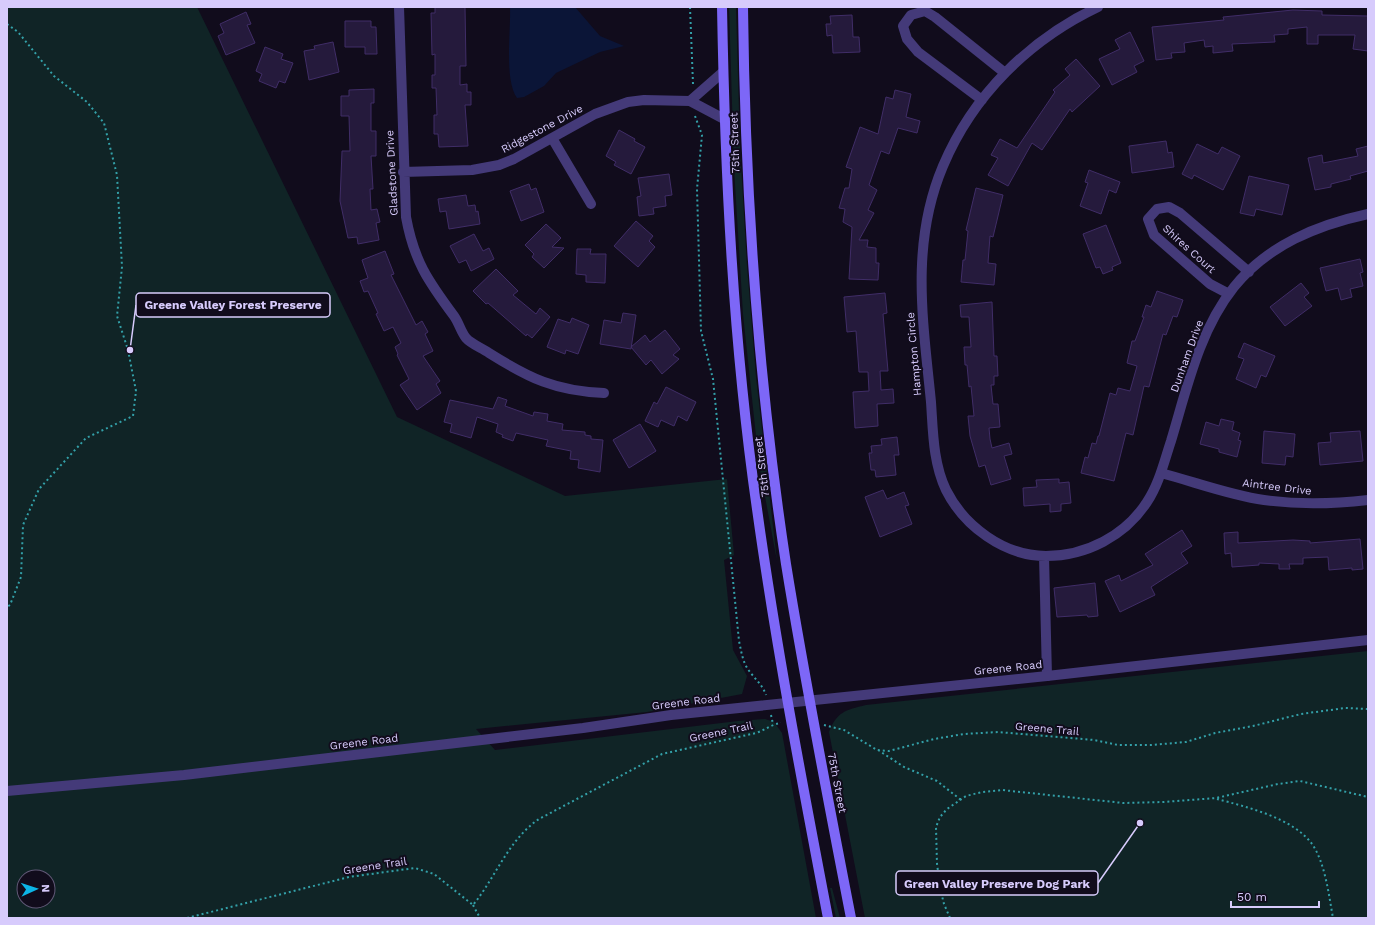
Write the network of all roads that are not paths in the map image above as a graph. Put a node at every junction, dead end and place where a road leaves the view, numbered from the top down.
1 (399, 7) edge
2 (722, 7) edge
3 (743, 7) edge
4 (1098, 7) edge
5 (723, 72) junction
6 (1005, 73) junction
7 (982, 100) junction
8 (690, 101) junction
9 (724, 119) junction
10 (552, 138) junction
11 (403, 172) junction
12 (591, 204) dead end
13 (1368, 214) edge
14 (1249, 272) junction
15 (1229, 294) junction
16 (604, 393) dead end
17 (1161, 473) junction
18 (1368, 500) edge
19 (1044, 556) junction
20 (1368, 640) edge
21 (1047, 676) junction
22 (809, 700) junction
23 (788, 702) junction
24 (7, 791) edge
25 (828, 918) edge
26 (851, 918) edge

1 - 11 street, Gladstone Drive
2 - 5 main road, 75th Street
3 - 22 main road, 75th Street
4 - 6 street, Hampton Circle
5 - 8 street
5 - 9 main road, 75th Street
6 - 7 street, Hampton Circle
6 - 7 street
7 - 19 street, Hampton Circle
8 - 9 street, Ridgestone Drive
8 - 10 street, Ridgestone Drive
9 - 23 main road, 75th Street
10 - 11 street, Ridgestone Drive
10 - 12 street
11 - 16 street, Gladstone Drive
13 - 14 street, Dunham Drive
14 - 15 street, Dunham Drive
14 - 15 street, Shires Court
15 - 17 street, Dunham Drive
17 - 18 street, Aintree Drive
17 - 19 street, Hampton Circle
19 - 21 street
20 - 21 street, Greene Road
21 - 22 street, Greene Road
22 - 23 street, Greene Road
22 - 26 main road, 75th Street
23 - 24 street, Greene Road
23 - 25 main road, 75th Street

